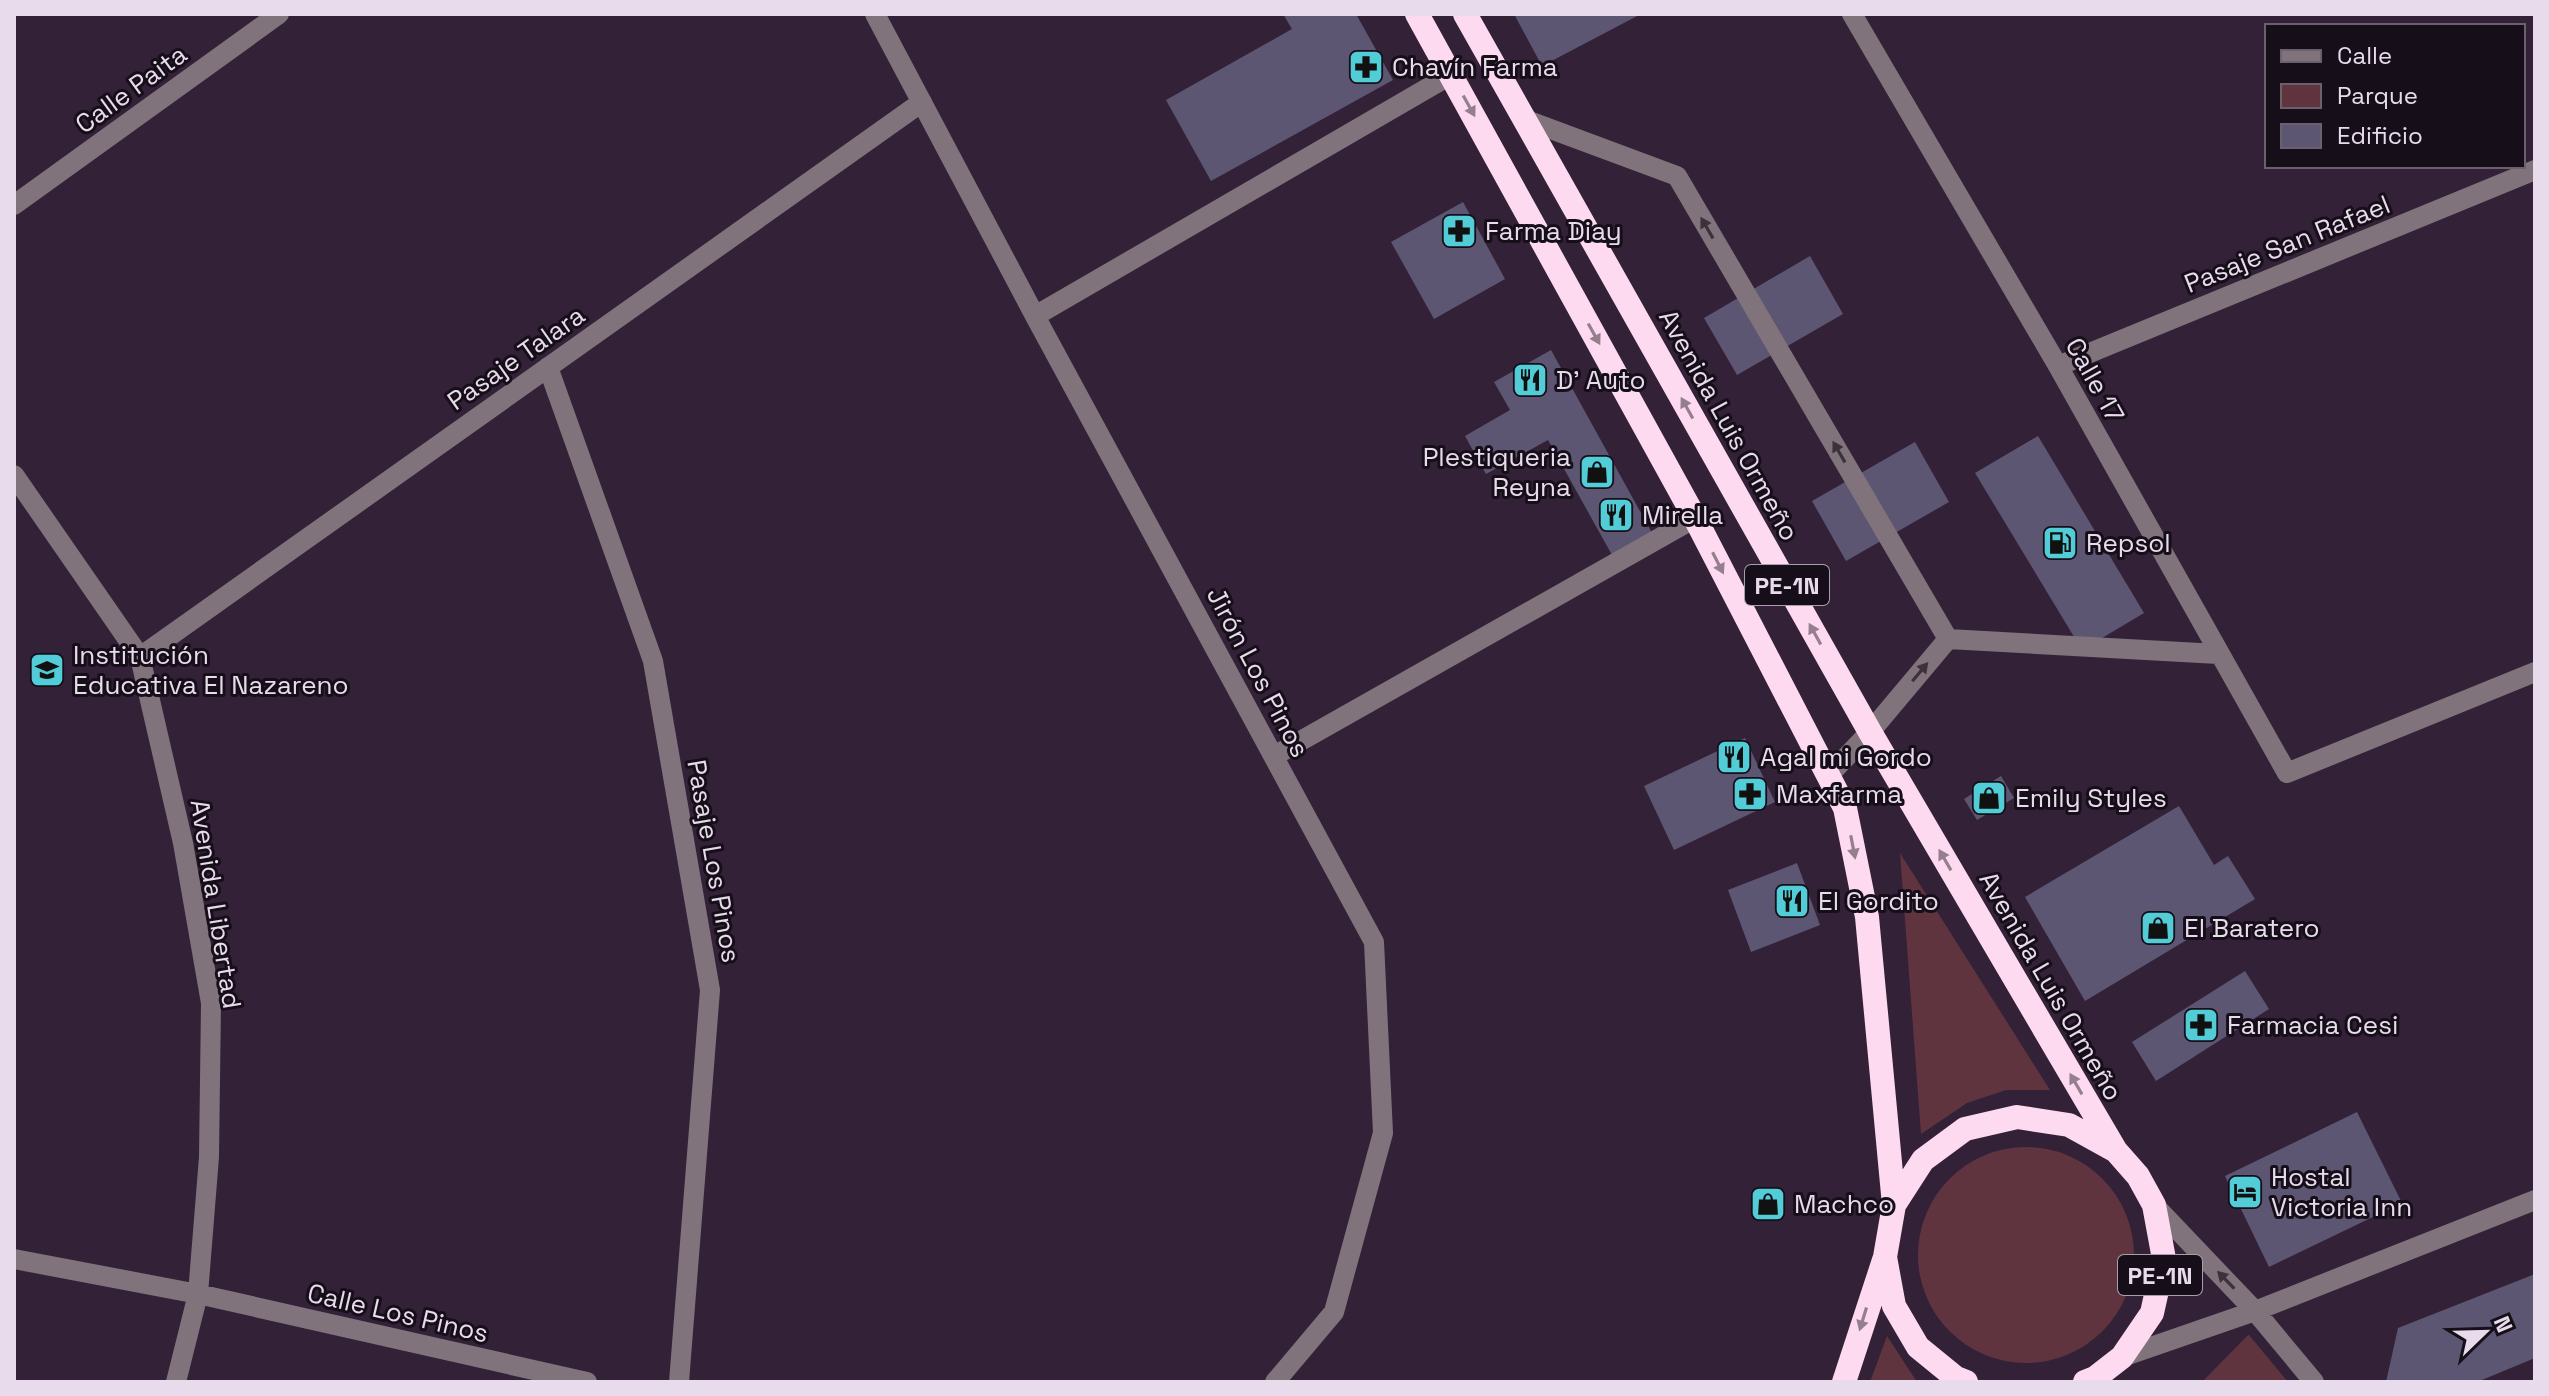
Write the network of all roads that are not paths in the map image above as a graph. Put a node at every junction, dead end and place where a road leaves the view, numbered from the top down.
1 (279, 14) edge
2 (875, 14) edge
3 (1417, 14) edge
4 (1465, 14) edge
5 (1852, 14) edge
6 (1452, 74) junction
7 (922, 102) junction
8 (1524, 119) junction
9 (1488, 141) junction
10 (2535, 170) edge
11 (14, 205) edge
12 (1035, 316) junction
13 (2058, 366) junction
14 (548, 367) junction
15 (14, 475) edge
16 (1695, 518) junction
17 (1948, 639) junction
18 (2218, 654) junction
19 (140, 657) junction
20 (2535, 672) edge
21 (1870, 732) junction
22 (1274, 756) junction
23 (1829, 775) junction
24 (2116, 1151) junction
25 (2535, 1200) edge
26 (1894, 1205) junction
27 (2154, 1205) junction
28 (1885, 1257) junction
29 (14, 1259) edge
30 (198, 1294) junction
31 (2255, 1311) junction
32 (2122, 1357) junction
33 (2094, 1381) edge
34 (176, 1382) edge
35 (587, 1382) edge
36 (679, 1382) edge
37 (1275, 1382) edge
38 (1844, 1382) edge
39 (1966, 1382) edge
40 (2314, 1382) edge

1 - 11 street, Calle Paita
2 - 7 street, Jirón Los Pinos
3 - 6 highway, PE-1N
4 - 8 highway, Avenida Luis Ormeño / PE-1N
5 - 13 street, Calle 17
6 -> 9 highway, PE-1N
6 - 12 street
7 - 12 street, Jirón Los Pinos
7 - 14 street, Pasaje Talara
8 - 9 highway
17 -> 8 street
21 -> 8 highway, Avenida Luis Ormeño / PE-1N
9 -> 16 highway, PE-1N
10 - 13 street, Pasaje San Rafael
12 - 22 street, Jirón Los Pinos
13 - 18 street, Calle 17
14 - 19 street, Pasaje Talara
14 - 36 street, Pasaje Los Pinos
15 - 19 street, Avenida Libertad
16 - 22 street
16 -> 23 highway, PE-1N
17 - 18 street
21 -> 17 street
18 - 20 street, Calle 17
19 - 30 street, Avenida Libertad
21 - 23 street
24 -> 21 highway, Avenida Luis Ormeño / PE-1N
22 - 37 street, Jirón Los Pinos
23 -> 26 highway, PE-1N
24 - 26 highway, PE-1N
24 - 27 highway, PE-1N
25 - 31 street
26 - 28 highway, PE-1N
31 -> 27 street
27 - 32 highway, PE-1N
28 -> 38 highway, PE-1N
28 - 39 highway, PE-1N
29 - 30 street, Calle Los Pinos
30 - 34 street, Avenida Libertad
30 - 35 street, Calle Los Pinos
31 - 32 street
31 - 40 street
32 - 33 highway, PE-1N

